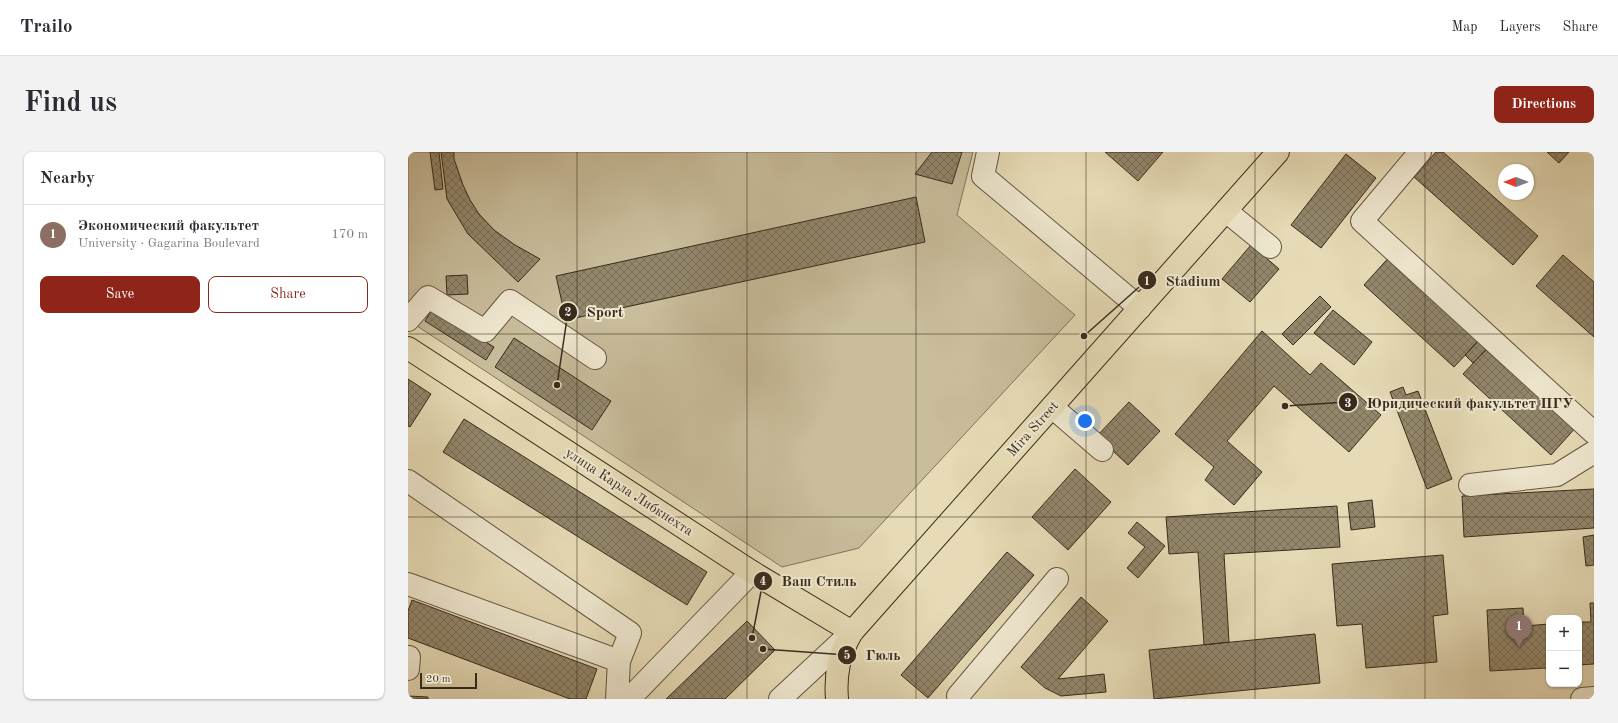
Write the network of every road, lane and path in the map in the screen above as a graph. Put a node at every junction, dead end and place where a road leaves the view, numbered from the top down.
1 (988, 152) edge
2 (1278, 152) edge
3 (1420, 152) edge
4 (1226, 211) junction
5 (1270, 247) dead end
6 (1140, 308) junction
7 (408, 320) edge
8 (408, 348) edge
9 (595, 358) dead end
10 (1052, 406) junction
11 (1594, 433) edge
12 (1102, 450) dead end
13 (1594, 452) edge
14 (408, 481) edge
15 (1470, 485) dead end
16 (752, 572) junction
17 (1057, 579) dead end
18 (408, 584) edge
19 (852, 632) junction
20 (619, 661) junction
21 (1594, 698) edge
22 (617, 699) edge
23 (630, 699) edge
24 (780, 699) edge
25 (837, 699) edge
26 (958, 699) edge
27 (1582, 699) edge

1 - 6 street
2 - 4 main road, Mira Street
3 - 11 street
4 - 5 street
4 - 6 main road, Mira Street
6 - 10 main road, Mira Street
7 - 9 street
8 - 16 main road, улица Карла Либкнехта
10 - 12 street
10 - 19 main road, Mira Street
13 - 15 street
14 - 20 street
16 - 19 main road, улица Карла Либкнехта
16 - 23 street
17 - 26 street
18 - 20 street
19 - 24 street, Mira Street
19 - 25 main road
20 - 22 street
21 - 27 street

